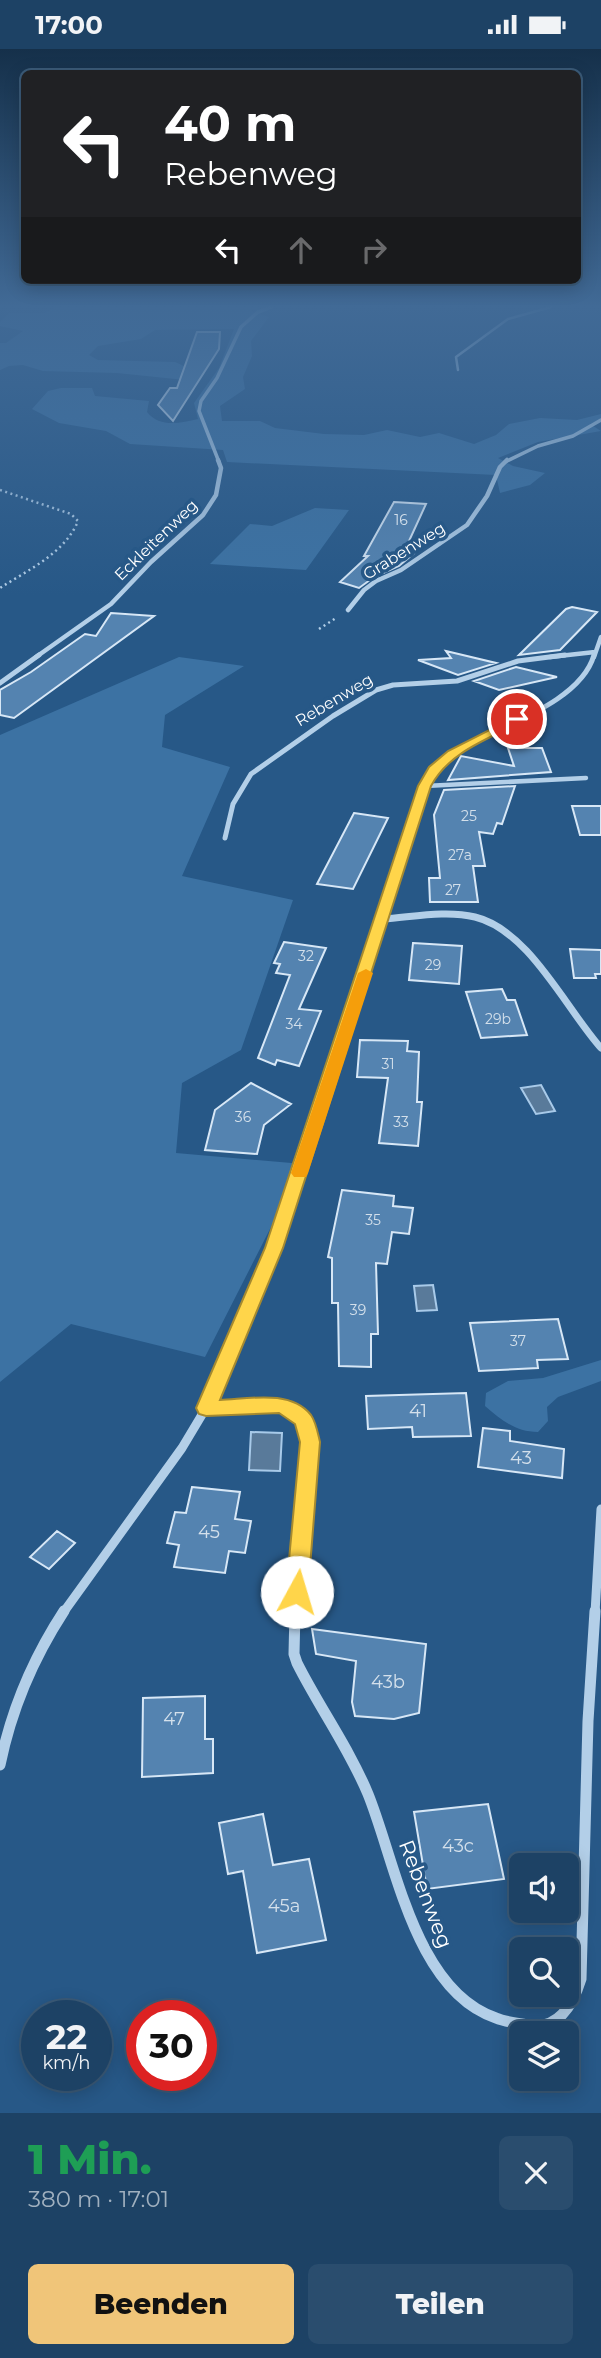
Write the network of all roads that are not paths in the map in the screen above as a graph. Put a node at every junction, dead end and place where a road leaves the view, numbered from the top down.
1 (200, 403) edge
2 (601, 420) edge
3 (348, 610) dead end
4 (601, 637) edge
5 (595, 652) junction
6 (0, 683) edge
7 (586, 778) dead end
8 (424, 786) junction
9 (225, 838) dead end
10 (383, 919) junction
11 (601, 1048) edge
12 (206, 1408) junction
13 (601, 1509) edge
14 (0, 1765) edge

1 - 6 street, Eckleitenweg
2 - 3 street, Grabenweg
4 - 5 street
5 - 8 street
5 - 9 street, Rebenweg
7 - 8 lane
8 - 10 street
10 - 11 street
10 - 12 street
12 - 13 street, Rebenweg
12 - 14 street

